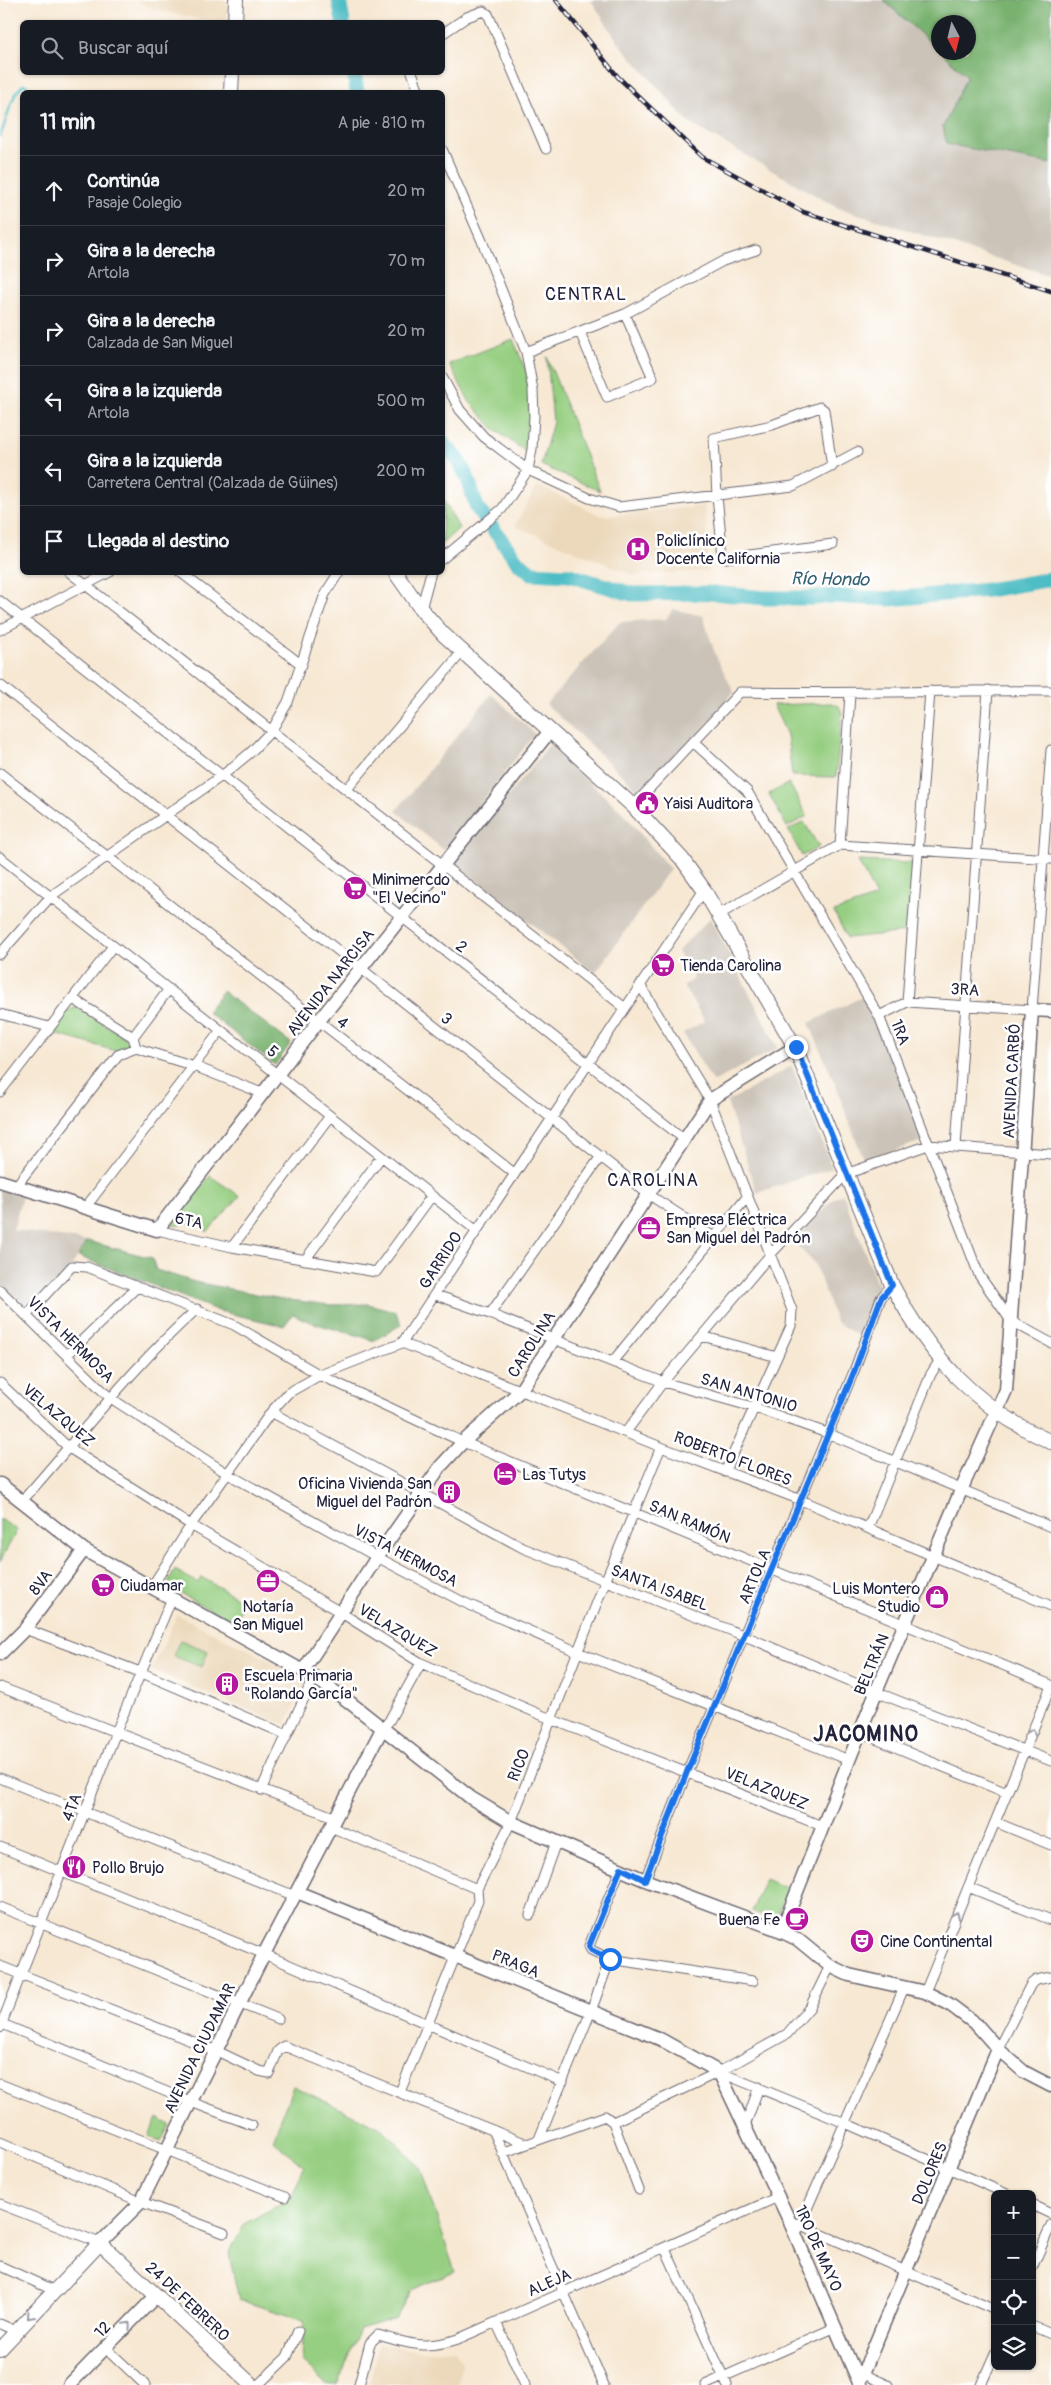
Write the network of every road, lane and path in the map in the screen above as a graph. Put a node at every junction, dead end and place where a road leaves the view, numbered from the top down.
1 (236, 0) edge
2 (235, 20) edge
3 (445, 32) edge
4 (232, 75) edge
5 (413, 75) edge
6 (231, 90) edge
7 (418, 90) edge
8 (546, 149) dead end
9 (445, 157) edge
10 (756, 250) dead end
11 (625, 314) junction
12 (580, 332) junction
13 (526, 352) junction
14 (445, 382) edge
15 (857, 452) dead end
16 (832, 467) junction
17 (528, 470) junction
18 (717, 496) junction
19 (833, 544) dead end
20 (445, 557) edge
21 (73, 575) edge
22 (104, 575) edge
23 (184, 575) edge
24 (337, 575) edge
25 (397, 575) edge
26 (430, 575) edge
27 (85, 585) junction
28 (0, 601) edge
29 (421, 609) junction
30 (24, 619) junction
31 (0, 630) edge
32 (462, 652) junction
33 (302, 666) junction
34 (0, 685) edge
35 (988, 690) junction
36 (930, 691) junction
37 (1051, 691) edge
38 (850, 694) junction
39 (272, 730) junction
40 (550, 732) junction
41 (693, 742) junction
42 (1051, 750) edge
43 (0, 773) edge
44 (223, 775) junction
45 (347, 789) junction
46 (633, 806) junction
47 (166, 815) junction
48 (840, 845) junction
49 (918, 850) junction
50 (977, 854) junction
51 (0, 857) edge
52 (108, 857) junction
53 (1046, 859) edge
54 (443, 865) junction
55 (795, 870) junction
56 (704, 890) junction
57 (51, 896) junction
58 (720, 914) junction
59 (401, 918) junction
60 (113, 946) junction
61 (0, 954) edge
62 (361, 970) junction
63 (640, 986) junction
64 (169, 989) junction
65 (73, 999) junction
66 (907, 1002) junction
67 (967, 1005) junction
68 (625, 1008) junction
69 (1032, 1010) junction
70 (1051, 1012) edge
71 (0, 1014) edge
72 (879, 1016) junction
73 (318, 1022) junction
74 (49, 1027) junction
75 (221, 1030) junction
76 (133, 1037) junction
77 (796, 1047) junction
78 (136, 1048) junction
79 (590, 1063) junction
80 (194, 1066) junction
81 (278, 1075) junction
82 (0, 1092) edge
83 (264, 1094) junction
84 (710, 1100) junction
85 (330, 1116) junction
86 (552, 1118) junction
87 (684, 1139) junction
88 (928, 1145) junction
89 (956, 1146) junction
90 (1024, 1152) junction
91 (1051, 1154) edge
92 (600, 1156) junction
93 (381, 1157) junction
94 (514, 1173) junction
95 (846, 1174) junction
96 (0, 1181) edge
97 (16, 1186) junction
98 (648, 1194) junction
99 (431, 1197) junction
100 (747, 1197) junction
101 (85, 1208) junction
102 (157, 1230) junction
103 (477, 1231) junction
104 (714, 1237) junction
105 (232, 1247) junction
106 (770, 1255) junction
107 (305, 1260) junction
108 (892, 1285) junction
109 (136, 1288) junction
110 (0, 1290) edge
111 (436, 1295) junction
112 (197, 1309) junction
113 (490, 1314) junction
114 (27, 1315) junction
115 (1011, 1321) junction
116 (702, 1336) junction
117 (553, 1338) junction
118 (402, 1342) junction
119 (1051, 1343) edge
120 (67, 1355) junction
121 (777, 1357) junction
122 (940, 1360) junction
123 (613, 1361) junction
124 (320, 1374) junction
125 (663, 1382) junction
126 (0, 1383) edge
127 (520, 1391) junction
128 (109, 1397) junction
129 (754, 1407) junction
130 (996, 1411) junction
131 (271, 1412) junction
132 (626, 1432) junction
133 (827, 1433) junction
134 (463, 1442) junction
135 (1051, 1442) edge
136 (661, 1447) junction
137 (70, 1448) junction
138 (896, 1461) junction
139 (725, 1472) junction
140 (228, 1474) junction
141 (0, 1484) edge
142 (962, 1488) junction
143 (420, 1494) junction
144 (801, 1500) junction
145 (22, 1501) junction
146 (633, 1513) junction
147 (191, 1524) junction
148 (1051, 1527) edge
149 (868, 1528) junction
150 (84, 1550) junction
151 (934, 1556) junction
152 (378, 1557) junction
153 (772, 1571) junction
154 (605, 1582) junction
155 (151, 1588) junction
156 (172, 1598) junction
157 (1051, 1606) edge
158 (340, 1612) junction
159 (905, 1624) junction
160 (24, 1628) junction
161 (745, 1636) junction
162 (578, 1652) junction
163 (0, 1654) edge
164 (420, 1663) junction
165 (140, 1672) junction
166 (309, 1674) junction
167 (1051, 1685) edge
168 (0, 1687) edge
169 (876, 1692) junction
170 (716, 1706) junction
171 (552, 1720) junction
172 (382, 1729) junction
173 (116, 1732) junction
174 (861, 1733) junction
175 (286, 1734) junction
176 (1024, 1750) junction
177 (850, 1760) junction
178 (1051, 1762) edge
179 (687, 1772) junction
180 (0, 1778) edge
181 (261, 1790) junction
182 (1007, 1793) junction
183 (85, 1811) junction
184 (511, 1822) junction
185 (995, 1822) junction
186 (334, 1823) junction
187 (822, 1826) junction
188 (556, 1842) junction
189 (1051, 1845) edge
190 (0, 1847) edge
191 (621, 1868) junction
192 (62, 1871) junction
193 (645, 1880) junction
194 (968, 1887) junction
195 (477, 1889) junction
196 (296, 1894) junction
197 (0, 1907) edge
198 (530, 1915) dead end
199 (1051, 1920) edge
200 (40, 1923) junction
201 (781, 1932) junction
202 (264, 1954) junction
203 (456, 1956) junction
204 (610, 1959) junction
205 (0, 1966) edge
206 (830, 1966) junction
207 (20, 1975) junction
208 (1051, 1977) edge
209 (754, 1982) dead end
210 (904, 1988) junction
211 (924, 1992) junction
212 (241, 2004) junction
213 (591, 2011) junction
214 (278, 2019) dead end
215 (1, 2025) edge
216 (429, 2025) junction
217 (998, 2050) junction
218 (217, 2051) junction
219 (719, 2072) junction
220 (563, 2082) junction
221 (0, 2084) edge
222 (1051, 2086) edge
223 (759, 2087) junction
224 (400, 2092) junction
225 (191, 2102) junction
226 (613, 2122) junction
227 (845, 2123) junction
228 (252, 2124) dead end
229 (745, 2126) junction
230 (493, 2130) junction
231 (539, 2140) junction
232 (0, 2142) edge
233 (527, 2144) junction
234 (168, 2152) junction
235 (502, 2153) junction
236 (949, 2167) junction
237 (639, 2190) dead end
238 (998, 2190) edge
239 (285, 2197) dead end
240 (778, 2197) junction
241 (141, 2202) junction
242 (0, 2204) edge
243 (1036, 2207) edge
244 (1051, 2214) edge
245 (1051, 2225) edge
246 (794, 2227) junction
247 (224, 2233) dead end
248 (100, 2243) junction
249 (666, 2248) junction
250 (1036, 2259) edge
251 (0, 2266) edge
252 (905, 2272) junction
253 (53, 2290) junction
254 (563, 2291) junction
255 (158, 2295) junction
256 (991, 2308) edge
257 (496, 2322) junction
258 (0, 2324) edge
259 (836, 2327) junction
260 (1036, 2328) edge
261 (16, 2331) junction
262 (298, 2331) dead end
263 (1051, 2334) edge
264 (106, 2348) junction
265 (0, 2349) edge
266 (991, 2362) edge
267 (859, 2378) edge
268 (725, 2381) edge
269 (69, 2385) edge
270 (145, 2385) edge
271 (252, 2385) edge
272 (258, 2385) edge
273 (359, 2385) edge
274 (525, 2385) edge
275 (604, 2385) edge
276 (705, 2385) edge
277 (888, 2385) edge
278 (981, 2385) edge

1 - 2 main road
3 - 8 street
4 - 6 main road
5 - 7 street
9 - 13 street
10 - 11 street
11 - 12 street
11 - 12 street
12 - 13 street
13 - 17 street
14 - 17 street
15 - 16 street
16 - 18 street
16 - 18 street
17 - 18 street
17 - 20 street
18 - 19 street
21 - 27 street
22 - 27 street
23 - 33 street
24 - 33 street
25 - 29 main road
26 - 29 street
27 - 30 street
27 - 39 street
28 - 30 street, 2
29 - 32 main road
30 - 31 street
30 - 44 street, 2
32 - 40 main road
32 - 45 street
33 - 39 street
34 - 47 street, 3
35 - 36 street
35 - 37 street
35 - 50 street
36 - 38 street
36 - 49 street
38 - 41 street
38 - 48 street
39 - 44 street
39 - 45 street
40 - 46 main road
40 - 54 street, AVENIDA NARCISA
41 - 46 street
41 - 55 street, 1RA
42 - 53 street, AVENIDA CARBÓ
43 - 52 street, 4
44 - 47 street
44 - 59 street, 2
45 - 54 street
46 - 56 main road
47 - 52 street
47 - 62 street, 3
48 - 49 street
48 - 55 street
49 - 50 street
49 - 66 street
50 - 53 street
50 - 67 street
51 - 57 street, 5
52 - 57 street
52 - 73 street, 4
53 - 69 street, AVENIDA CARBÓ
54 - 59 street, AVENIDA NARCISA
54 - 68 street
55 - 58 street
55 - 72 street, 1RA
56 - 58 main road
56 - 63 street, GARRIDO
57 - 60 street, 5
57 - 61 street
58 - 77 main road
59 - 62 street, AVENIDA NARCISA
59 - 79 street, 2
60 - 64 street, 5
60 - 65 street
62 - 73 street, AVENIDA NARCISA
62 - 86 street, 3
63 - 68 street, GARRIDO
63 - 84 street
64 - 75 street, 5
64 - 76 street
65 - 74 street
65 - 76 street
66 - 67 street, 3RA
66 - 72 street, 3RA
67 - 69 street, 3RA
67 - 89 street
68 - 79 street, GARRIDO
69 - 70 street, 3RA
69 - 90 street, AVENIDA CARBÓ
71 - 74 street
72 - 88 street, 1RA
73 - 81 street, AVENIDA NARCISA
73 - 94 street, 4
74 - 82 street
75 - 80 street
75 - 81 street, 5
76 - 78 street
77 - 84 street, CAROLINA
77 - 95 main road
78 - 80 street
78 - 97 street
79 - 86 street, GARRIDO
79 - 87 street, 2
80 - 83 street
80 - 101 street
81 - 83 street, AVENIDA NARCISA
81 - 85 street, 5
83 - 102 street, AVENIDA NARCISA
84 - 87 street, CAROLINA
84 - 100 street
85 - 93 street, 5
85 - 105 street
86 - 92 street, 3
86 - 94 street, GARRIDO
87 - 98 street, CAROLINA
88 - 89 street
88 - 95 street
88 - 115 street, 1RA
89 - 90 street
90 - 91 street
90 - 115 street, AVENIDA CARBÓ
92 - 98 street, 3
92 - 113 street
93 - 99 street, 5
93 - 107 street
94 - 103 street, GARRIDO
95 - 106 street
95 - 108 main road
96 - 97 street, 6TA
97 - 101 street, 6TA
98 - 104 street, 3
98 - 117 street, CAROLINA
99 - 103 street, 5
99 - 107 street, 6TA
100 - 104 street
100 - 106 street
101 - 102 street, 6TA
102 - 105 street, 6TA
103 - 111 street, GARRIDO
104 - 123 street
105 - 107 street, 6TA
106 - 116 street
106 - 121 street
108 - 122 main road
108 - 133 street, ARTOLA
109 - 112 street, SAN RAMÓN
109 - 114 street, SAN RAMÓN
109 - 120 street
110 - 114 street, VISTA HERMOSA
111 - 113 street, SAN ANTONIO
111 - 118 street, GARRIDO
112 - 124 street, SAN RAMÓN
112 - 128 street
113 - 117 street, SAN ANTONIO
114 - 120 street, VISTA HERMOSA
115 - 119 street, 1RA
115 - 130 street, AVENIDA CARBÓ
116 - 121 street
116 - 125 street
117 - 123 street, SAN ANTONIO
117 - 127 street, CAROLINA
118 - 124 street
118 - 127 street, ROBERTO FLORES
120 - 128 street, VISTA HERMOSA
121 - 129 street
122 - 130 main road
122 - 138 street
123 - 125 street, SAN ANTONIO
124 - 131 street
124 - 134 street, SAN RAMÓN
125 - 129 street, SAN ANTONIO
125 - 132 street
126 - 137 street, VELAZQUEZ
127 - 132 street, ROBERTO FLORES
127 - 134 street, CAROLINA
128 - 137 street
128 - 140 street, VISTA HERMOSA
129 - 133 street, SAN ANTONIO
129 - 139 street
130 - 135 main road
130 - 142 street, BELTRÁN
131 - 140 street
131 - 143 street, SANTA ISABEL
132 - 136 street, ROBERTO FLORES
133 - 138 street, SAN ANTONIO
133 - 144 street, ARTOLA
134 - 143 street, CAROLINA
134 - 146 street, SAN RAMÓN
136 - 139 street, ROBERTO FLORES
136 - 146 street, RICO
137 - 145 street
137 - 147 street, VELAZQUEZ
138 - 142 street, SAN ANTONIO
138 - 149 street
139 - 144 street, ROBERTO FLORES
140 - 147 street
140 - 152 street, VISTA HERMOSA
141 - 145 street
142 - 148 street, SAN ANTONIO
142 - 151 street, BELTRÁN
143 - 152 street, CAROLINA
143 - 154 street, SANTA ISABEL
144 - 149 street, ROBERTO FLORES
144 - 153 street, ARTOLA
145 - 150 street
146 - 153 street, SAN RAMÓN
146 - 154 street, RICO
147 - 155 street
147 - 158 street, VELAZQUEZ
149 - 151 street, ROBERTO FLORES
150 - 155 street
150 - 160 street, 8VA
151 - 157 street, ROBERTO FLORES
151 - 159 street, BELTRÁN
152 - 158 street, CAROLINA
152 - 162 street, VISTA HERMOSA
153 - 159 street, SAN RAMÓN
153 - 161 street, ARTOLA
154 - 161 street, SANTA ISABEL
154 - 162 street, RICO
155 - 156 street
156 - 165 street, 4TA
156 - 166 street
158 - 164 street, VELAZQUEZ
158 - 166 street, CAROLINA
159 - 167 street, SAN RAMÓN
159 - 169 street, BELTRÁN
160 - 163 street, 8VA
160 - 165 street
161 - 169 street, SANTA ISABEL
161 - 170 street, ARTOLA
162 - 170 street, VISTA HERMOSA
162 - 171 street, RICO
164 - 171 street, VELAZQUEZ
164 - 172 street
165 - 173 street, 4TA
165 - 175 street
166 - 172 street
166 - 175 street
176 -> 167 street
168 - 173 street
169 - 174 street, BELTRÁN
169 - 176 street, SANTA ISABEL
170 - 177 street, VISTA HERMOSA
170 - 179 street, ARTOLA
171 - 179 street, VELAZQUEZ
171 - 184 street, RICO
172 - 184 street
172 - 186 street, AVENIDA CIUDAMAR
173 - 181 street
173 - 183 street, 4TA
174 - 177 street, BELTRÁN
174 - 182 street
175 - 181 street
176 - 178 street, SANTA ISABEL
176 - 182 street
177 - 187 street, BELTRÁN
179 - 187 street, VELAZQUEZ
179 - 193 street, ARTOLA
180 - 183 street
181 - 186 street
182 - 185 street
183 - 192 street, 4TA
183 - 196 street
184 - 188 street
184 - 195 street, RICO
185 - 189 street
185 - 194 street
186 - 195 street
186 - 196 street, AVENIDA CIUDAMAR
187 - 201 street, BELTRÁN
188 - 191 street
188 - 198 street
190 - 192 street
191 - 193 street
191 - 204 street
192 - 200 street, 4TA
192 - 202 street
193 - 201 street
194 - 199 street
211 -> 194 street
195 - 203 street, RICO
196 - 202 street, AVENIDA CIUDAMAR
196 - 203 street, PRAGA
197 - 200 street
200 - 207 street, 4TA
200 - 212 street
201 - 206 street
202 - 212 street, AVENIDA CIUDAMAR
202 - 216 street
203 - 213 street, PRAGA
203 - 216 street, RICO
204 - 209 street
204 - 213 street
205 - 207 street
206 - 210 street
206 - 219 street
207 - 215 street, 4TA
207 - 218 street
208 - 217 street, DOLORES
210 - 211 street
210 - 227 street
211 - 217 street
212 - 214 street
212 - 218 street, AVENIDA CIUDAMAR
213 - 219 street, PRAGA
213 - 220 street
215 - 225 street
216 - 220 street
216 - 224 street, RICO
217 - 222 street
217 - 236 street, DOLORES
218 - 224 street
218 - 225 street, AVENIDA CIUDAMAR
219 - 223 street
219 - 226 street
219 - 229 street, 1RO DE MAYO
220 - 231 street
221 - 234 street
223 - 227 street
223 - 229 street
224 - 230 street
225 - 228 street
225 - 234 street, AVENIDA CIUDAMAR
226 - 231 street
226 - 237 street
227 - 236 street
227 - 246 street
229 - 240 street, 1RO DE MAYO
230 - 233 street
230 - 235 street
231 - 233 street
232 - 241 street
233 - 235 street
234 - 239 street
234 - 241 street, AVENIDA CIUDAMAR
235 - 254 street
236 - 238 street
236 - 252 street, DOLORES
240 - 246 street, 1RO DE MAYO
240 - 249 street, ALEJA
241 - 247 street
241 - 248 street, AVENIDA CIUDAMAR
242 - 248 street
243 - 244 street
245 - 250 street
246 - 252 street
246 - 259 street, 1RO DE MAYO
248 - 253 main road, AVENIDA CIUDAMAR
248 - 255 main road, 24 DE FEBRERO
249 - 254 street, ALEJA
249 - 268 street
251 - 253 street
252 - 256 street
252 - 267 street, DOLORES
253 -> 261 main road, AVENIDA CIUDAMAR
254 - 257 street, ALEJA
254 - 275 street
264 -> 255 street, 12
255 - 271 main road, 24 DE FEBRERO
257 - 273 street, ALEJA
257 - 274 street
258 - 261 street
259 - 267 street, 1RO DE MAYO
259 - 268 street
260 - 263 street
261 - 265 main road, AVENIDA CIUDAMAR
262 - 272 street
264 - 269 street, 12
264 - 270 street
266 - 278 street
267 - 277 street
268 - 276 street

